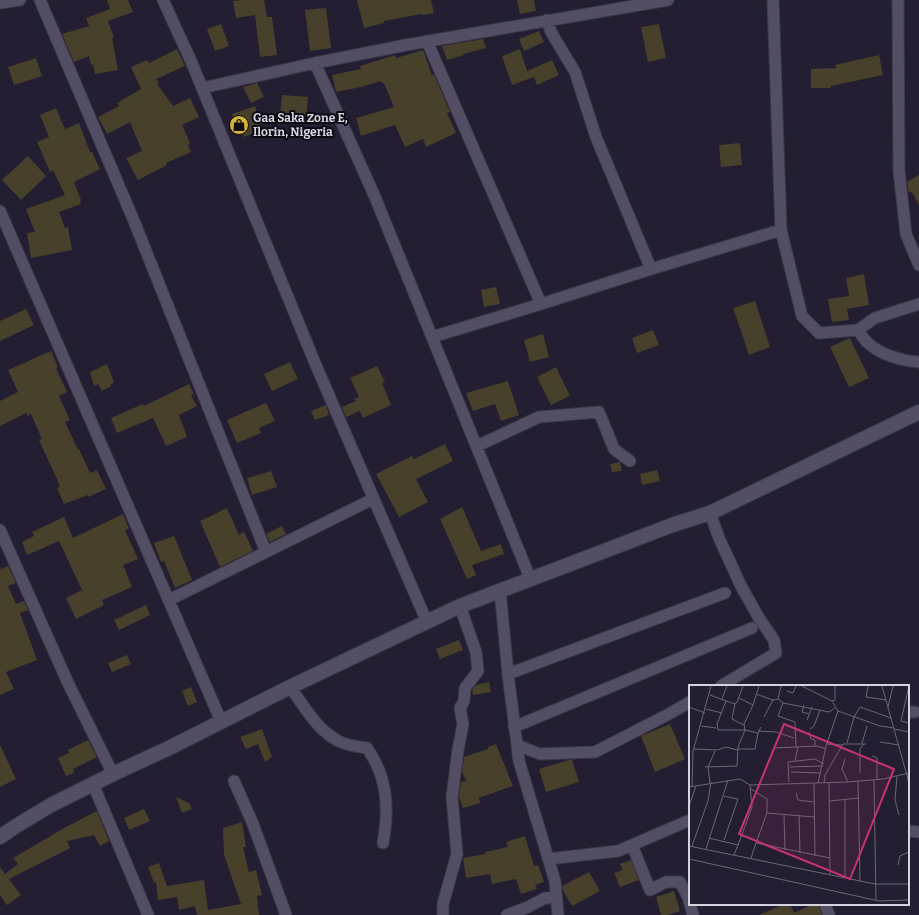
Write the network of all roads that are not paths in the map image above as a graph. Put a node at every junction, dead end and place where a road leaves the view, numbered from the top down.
1 (20, 0) edge
2 (40, 0) edge
3 (163, 0) edge
4 (668, 0) edge
5 (774, 0) edge
6 (898, 0) edge
7 (0, 3) edge
8 (547, 20) junction
9 (427, 41) junction
10 (315, 63) junction
11 (202, 88) junction
12 (0, 211) edge
13 (781, 230) junction
14 (919, 264) edge
15 (651, 269) junction
16 (541, 304) junction
17 (919, 304) edge
18 (858, 330) junction
19 (432, 337) junction
20 (919, 362) edge
21 (919, 412) edge
22 (477, 446) junction
23 (630, 461) dead end
24 (373, 499) junction
25 (710, 513) junction
26 (0, 530) edge
27 (266, 552) junction
28 (530, 578) junction
29 (500, 590) junction
30 (725, 592) dead end
31 (169, 600) junction
32 (460, 606) junction
33 (426, 622) junction
34 (752, 628) dead end
35 (508, 674) junction
36 (729, 684) edge
37 (290, 687) junction
38 (689, 703) edge
39 (221, 721) junction
40 (514, 727) junction
41 (517, 745) junction
42 (114, 774) junction
43 (234, 781) dead end
44 (93, 784) junction
45 (689, 820) edge
46 (0, 838) edge
47 (383, 843) dead end
48 (632, 845) junction
49 (548, 859) junction
50 (556, 897) junction
51 (689, 901) edge
52 (690, 905) edge
53 (826, 905) edge
54 (148, 915) edge
55 (286, 915) edge
56 (443, 915) edge
57 (508, 915) edge
58 (558, 915) edge
59 (693, 915) edge
60 (829, 915) edge

1 - 7 street
2 - 27 street
3 - 11 street
4 - 8 street
5 - 13 street
6 - 14 street
8 - 9 street
8 - 15 street
9 - 10 street
9 - 16 street
10 - 11 street
10 - 19 street
11 - 24 street
12 - 31 street
13 - 15 street
13 - 18 street
15 - 16 street
16 - 19 street
17 - 18 street
18 - 20 street
19 - 22 street
21 - 25 street
22 - 23 street
22 - 28 street
24 - 27 street
24 - 33 street
25 - 28 street
25 - 36 street
26 - 42 street
27 - 31 street
28 - 29 street
29 - 32 street
29 - 35 street
30 - 35 street
31 - 39 street
32 - 33 street
32 - 56 street
33 - 37 street
34 - 40 street
35 - 40 street
37 - 39 street
37 - 47 street
38 - 41 street
39 - 42 street
40 - 41 street
41 - 49 street
42 - 44 street
43 - 55 street
44 - 46 street
44 - 54 street
45 - 48 street
48 - 49 street
48 - 51 street
49 - 50 street
50 - 57 street
50 - 58 street
52 - 59 street
53 - 60 street

